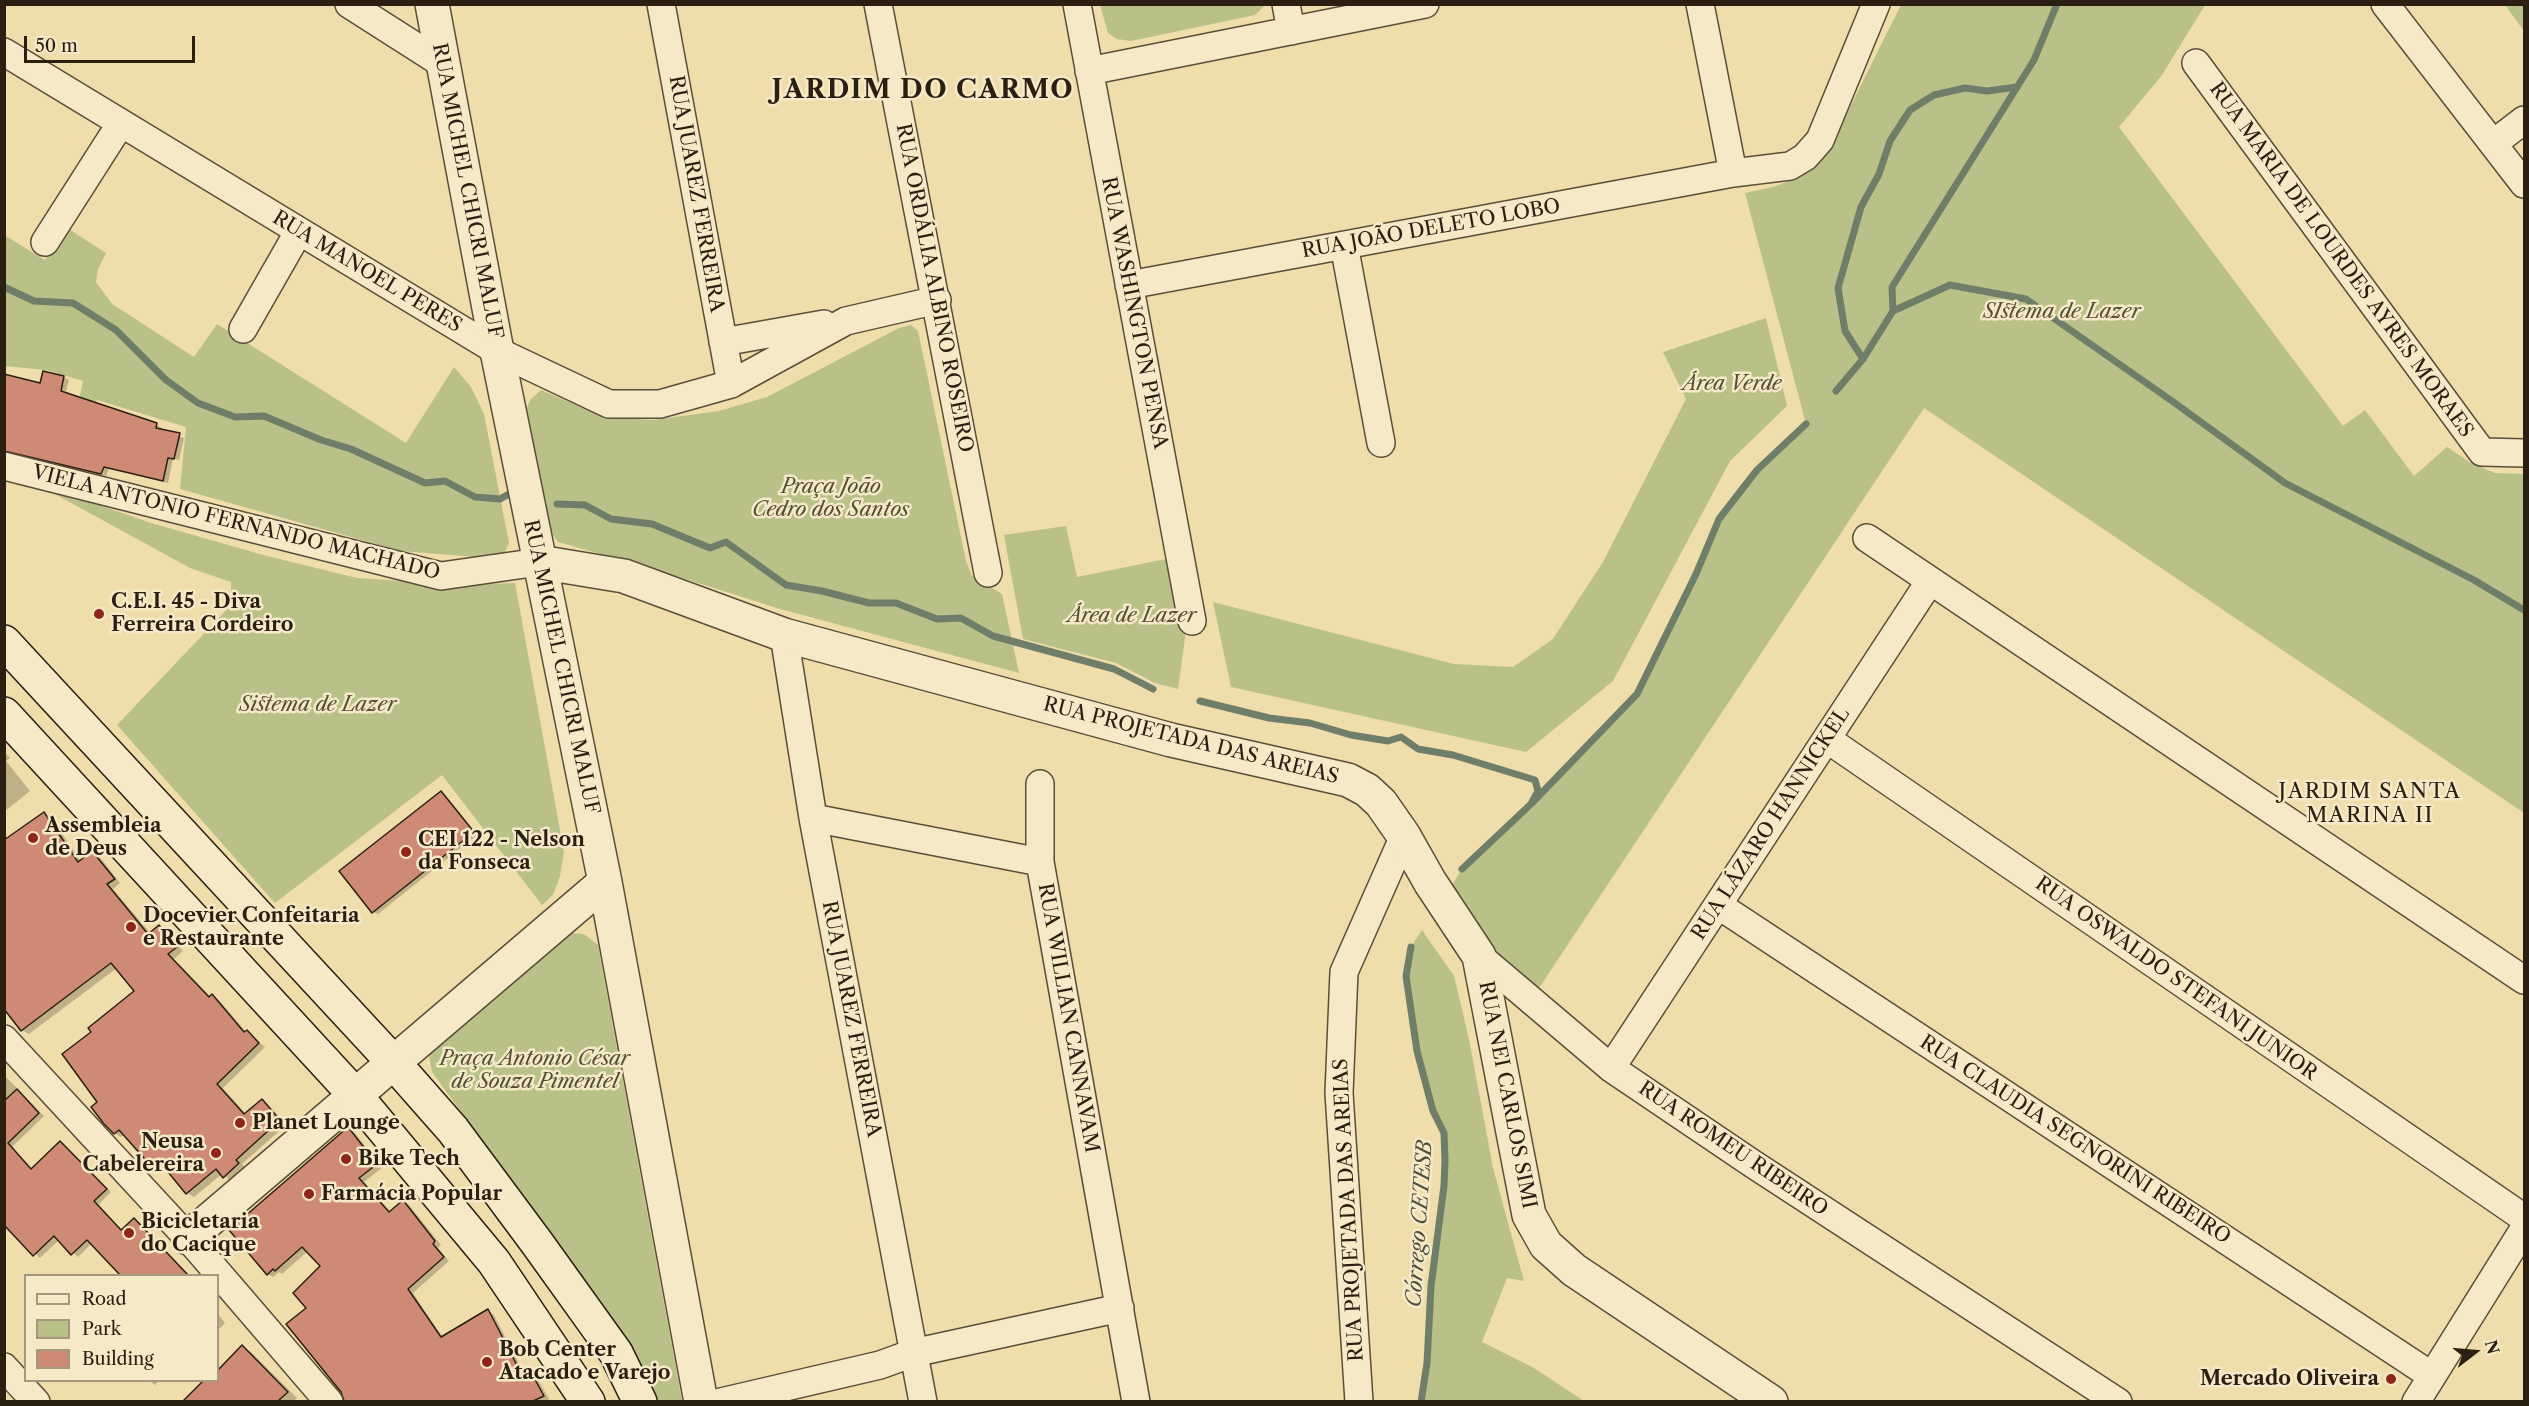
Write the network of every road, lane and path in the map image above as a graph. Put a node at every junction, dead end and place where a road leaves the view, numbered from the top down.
1 (349, 4) edge
2 (432, 4) edge
3 (661, 4) edge
4 (878, 4) edge
5 (1077, 4) edge
6 (1286, 4) edge
7 (1425, 4) edge
8 (1700, 4) edge
9 (1876, 4) edge
10 (2385, 4) edge
11 (1292, 31) junction
12 (4, 52) edge
13 (2196, 63) dead end
14 (443, 64) junction
15 (1089, 71) junction
16 (2524, 120) edge
17 (121, 123) junction
18 (2494, 143) junction
19 (1733, 173) junction
20 (2524, 184) edge
21 (299, 231) junction
22 (45, 242) dead end
23 (1344, 245) junction
24 (1129, 285) junction
25 (937, 300) junction
26 (846, 321) junction
27 (243, 329) dead end
28 (723, 342) junction
29 (496, 351) junction
30 (731, 384) junction
31 (1381, 443) dead end
32 (2524, 453) edge
33 (4, 466) edge
34 (1867, 538) dead end
35 (539, 562) junction
36 (988, 573) dead end
37 (1930, 581) junction
38 (1192, 621) dead end
39 (784, 635) junction
40 (4, 642) edge
41 (4, 714) edge
42 (1827, 739) junction
43 (1040, 784) dead end
44 (813, 819) junction
45 (1404, 836) junction
46 (1040, 861) junction
47 (605, 882) junction
48 (1718, 905) junction
49 (1474, 949) junction
50 (2524, 980) edge
51 (4, 1039) edge
52 (394, 1063) junction
53 (1611, 1068) junction
54 (356, 1096) junction
55 (2524, 1218) edge
56 (2524, 1228) edge
57 (188, 1238) junction
58 (218, 1274) edge
59 (219, 1275) edge
60 (1120, 1308) junction
61 (914, 1353) junction
62 (4, 1367) edge
63 (2432, 1376) junction
64 (325, 1400) edge
65 (36, 1401) edge
66 (588, 1401) edge
67 (640, 1401) edge
68 (701, 1401) edge
69 (722, 1401) edge
70 (923, 1401) edge
71 (1136, 1401) edge
72 (1359, 1401) edge
73 (1771, 1401) edge
74 (2118, 1401) edge
75 (2416, 1401) edge

1 - 14 street
2 - 14 street, RUA MICHEL CHICRI MALUF
3 - 28 street, RUA JUAREZ FERREIRA
4 - 25 street, RUA ORDÁLIA ALBINO ROSEIRO
5 - 15 street, RUA WASHINGTON PENSA
6 - 11 street
7 - 11 street
8 - 19 street
9 - 19 street, RUA JOÃO DELETO LOBO
10 - 18 street
11 - 15 street
12 - 17 street, RUA MANOEL PERES
13 - 32 street, RUA MARIA DE LOURDES AYRES MORAES
14 - 29 street, RUA MICHEL CHICRI MALUF
15 - 24 street, RUA WASHINGTON PENSA
16 - 18 street
17 - 21 street, RUA MANOEL PERES
17 - 22 street
18 - 20 street
19 - 23 street, RUA JOÃO DELETO LOBO
21 - 27 street
21 - 29 street, RUA MANOEL PERES
23 - 24 street, RUA JOÃO DELETO LOBO
23 - 31 street
24 - 38 street, RUA WASHINGTON PENSA
25 - 26 street, RUA MANOEL PERES
25 - 36 street, RUA ORDÁLIA ALBINO ROSEIRO
26 - 28 street, RUA MANOEL PERES
26 - 30 street, RUA MANOEL PERES
28 - 30 street, RUA JUAREZ FERREIRA
29 - 30 street, RUA MANOEL PERES
29 - 35 street, RUA MICHEL CHICRI MALUF
33 - 35 street, VIELA ANTONIO FERNANDO MACHADO
34 - 37 street
35 - 39 street, RUA PROJETADA DAS AREIAS
35 - 47 street, RUA MICHEL CHICRI MALUF
37 - 42 street, RUA LÁZARO HANNICKEL
37 - 50 street
39 - 44 street, RUA JUAREZ FERREIRA
39 - 45 street, RUA PROJETADA DAS AREIAS
40 - 52 street
41 - 54 street
42 - 48 street, RUA LÁZARO HANNICKEL
42 - 55 street, RUA OSWALDO STEFANI JUNIOR
43 - 46 street
44 - 46 street, RUA WILLIAN CANNAVAM
44 - 61 street, RUA JUAREZ FERREIRA
45 - 49 street, RUA ROMEU RIBEIRO
45 - 72 street, RUA PROJETADA DAS AREIAS
46 - 60 street, RUA WILLIAN CANNAVAM
47 - 52 street
47 - 68 street, RUA MICHEL CHICRI MALUF
48 - 53 street, RUA LÁZARO HANNICKEL
48 - 63 street, RUA CLAUDIA SEGNORINI RIBEIRO
49 - 53 street, RUA ROMEU RIBEIRO
49 - 73 street, RUA NEI CARLOS SIMI
51 - 57 street
52 - 54 street
52 - 67 street
53 - 74 street, RUA ROMEU RIBEIRO
54 - 57 street
54 - 66 street
56 - 63 street
57 - 58 street
59 - 64 street
60 - 61 street
60 - 71 street, RUA WILLIAN CANNAVAM
61 - 69 street
61 - 70 street, RUA JUAREZ FERREIRA
62 - 65 street
63 - 75 street

